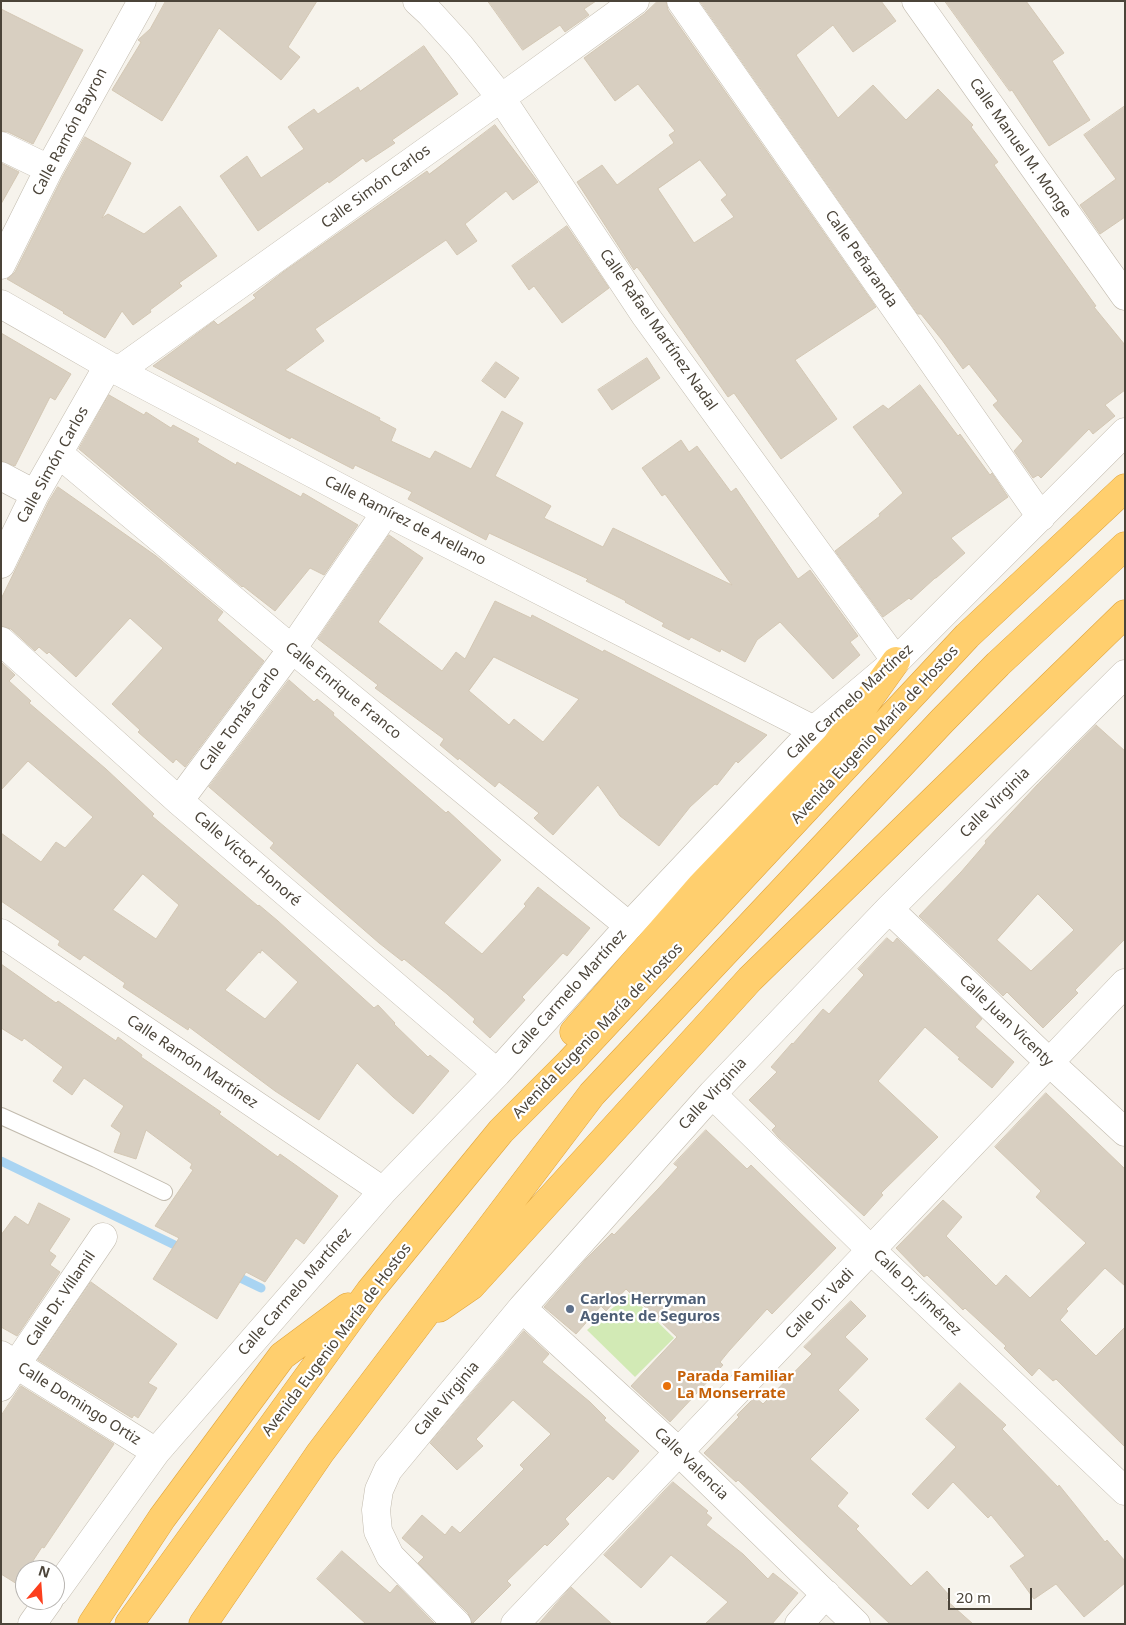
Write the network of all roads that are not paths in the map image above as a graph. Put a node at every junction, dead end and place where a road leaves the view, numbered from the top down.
1 (142, 1) edge
2 (417, 1) edge
3 (635, 1) edge
4 (681, 1) edge
5 (916, 1) edge
6 (501, 98) junction
7 (1, 146) edge
8 (49, 169) junction
9 (1, 265) edge
10 (1125, 296) edge
11 (1, 304) edge
12 (113, 369) junction
13 (1125, 432) edge
14 (59, 454) junction
15 (1, 476) edge
16 (1125, 488) edge
17 (35, 494) junction
18 (386, 512) junction
19 (1041, 517) junction
20 (1125, 546) edge
21 (1, 564) edge
22 (1125, 614) edge
23 (1, 641) edge
24 (292, 649) junction
25 (896, 661) junction
26 (1121, 686) edge
27 (814, 730) junction
28 (179, 801) junction
29 (889, 909) junction
30 (629, 926) junction
31 (1, 933) edge
32 (1125, 983) edge
33 (1048, 1062) junction
34 (497, 1073) junction
35 (712, 1094) junction
36 (1, 1116) edge
37 (501, 1132) junction
38 (1125, 1132) edge
39 (383, 1191) junction
40 (164, 1192) dead end
41 (103, 1237) dead end
42 (871, 1250) junction
43 (370, 1291) junction
44 (522, 1308) junction
45 (421, 1320) junction
46 (6, 1369) edge
47 (156, 1452) junction
48 (680, 1452) junction
49 (1125, 1491) edge
50 (65, 1578) edge
51 (826, 1594) junction
52 (42, 1610) edge
53 (32, 1624) edge
54 (92, 1624) edge
55 (129, 1624) edge
56 (203, 1624) edge
57 (457, 1624) edge
58 (515, 1624) edge
59 (799, 1624) edge
60 (856, 1624) edge

1 - 8 street, Calle Ramón Bayron
2 - 6 street, Calle Rafael Martínez Nadal
3 - 6 street, Calle Simón Carlos
4 - 19 street, Calle Peñaranda
5 - 10 street, Calle Manuel M. Monge
6 - 12 street, Calle Simón Carlos
6 - 25 street, Calle Rafael Martínez Nadal
7 - 8 street
8 - 9 street, Calle Ramón Bayron
11 - 12 street, Calle Ramírez de Arellano
12 - 14 street, Calle Simón Carlos
12 - 18 street, Calle Ramírez de Arellano
13 - 19 street, Calle Carmelo Martínez
14 - 17 street, Calle Simón Carlos
14 - 24 street, Calle Enrique Franco
15 - 17 street
16 - 37 highway, Avenida Eugenio María de Hostos
17 - 21 street, Calle Simón Carlos
18 - 24 street, Calle Tomás Carlo
18 - 27 street, Calle Ramírez de Arellano
19 - 25 street, Calle Carmelo Martínez
20 - 45 highway
22 - 45 highway
23 - 28 street, Calle Víctor Honoré
24 - 28 street, Calle Tomás Carlo
24 - 30 street, Calle Enrique Franco
25 - 27 street, Calle Carmelo Martínez
25 - 37 highway
26 - 29 street, Calle Virginia
27 - 30 street, Calle Carmelo Martínez
28 - 34 street, Calle Víctor Honoré
29 - 33 street, Calle Juan Vicenty
29 - 35 street, Calle Virginia
30 - 34 street, Calle Carmelo Martínez
31 - 39 street, Calle Ramón Martínez
32 - 33 street, Calle Dr. Vadi
33 - 38 street, Calle Juan Vicenty
33 - 42 street, Calle Dr. Vadi
34 - 39 street, Calle Carmelo Martínez
35 - 42 street, Calle Dr. Jiménez
35 - 44 street, Calle Virginia
36 - 40 lane
37 - 43 highway, Avenida Eugenio María de Hostos
39 - 47 street, Calle Carmelo Martínez
41 - 46 street, Calle Dr. Villamil
42 - 48 street, Calle Dr. Vadi
42 - 49 street, Calle Dr. Jiménez
43 - 54 highway
43 - 55 highway, Avenida Eugenio María de Hostos
44 - 48 street, Calle Valencia
44 - 57 street, Calle Virginia
45 - 56 highway
46 - 47 street, Calle Domingo Ortiz
47 - 50 street, Calle Carmelo Martínez
48 - 51 street, Calle Valencia
48 - 58 street, Calle Dr. Vadi
51 - 59 street
51 - 60 street, Calle Valencia
52 - 53 street

